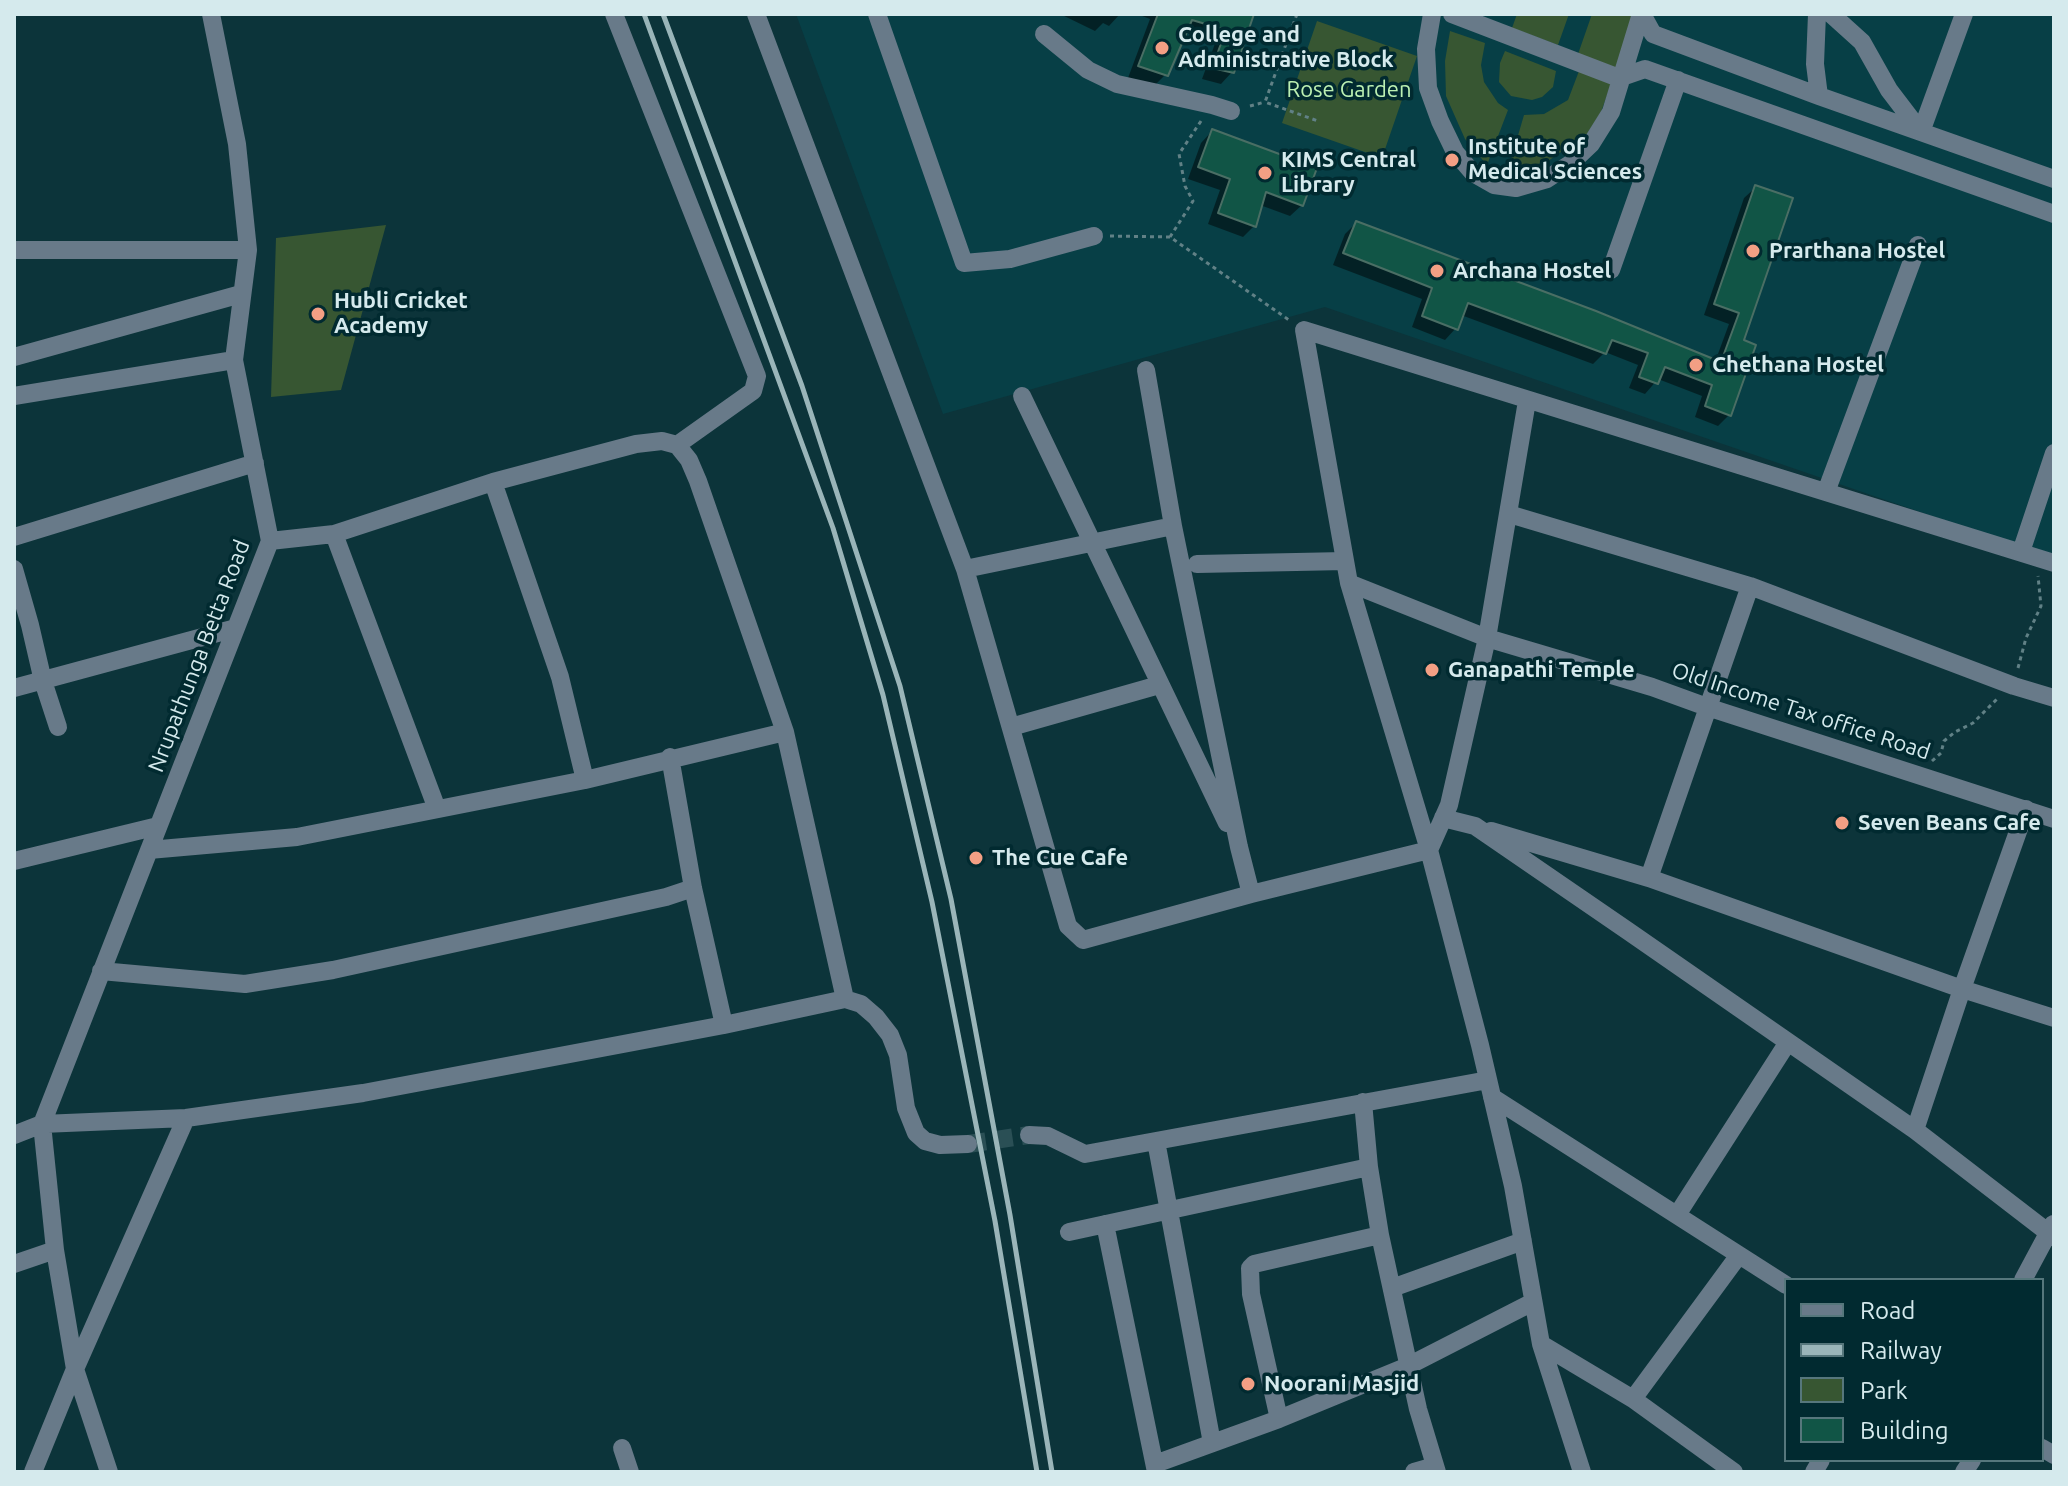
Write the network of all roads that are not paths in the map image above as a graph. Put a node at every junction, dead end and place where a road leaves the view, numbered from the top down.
1 (211, 14) edge
2 (614, 14) edge
3 (756, 14) edge
4 (877, 14) edge
5 (1432, 14) edge
6 (1452, 14) edge
7 (1642, 14) edge
8 (1817, 14) edge
9 (1831, 14) edge
10 (1964, 14) edge
11 (1044, 34) dead end
12 (1619, 78) junction
13 (1678, 80) junction
14 (1819, 96) junction
15 (1231, 111) dead end
16 (1921, 132) junction
17 (2054, 179) edge
18 (2054, 214) edge
19 (1094, 236) road end
20 (1918, 245) dead end
21 (14, 250) edge
22 (248, 250) junction
23 (1611, 270) dead end
24 (241, 294) junction
25 (14, 357) edge
26 (234, 360) junction
27 (1146, 370) dead end
28 (14, 396) edge
29 (1022, 396) dead end
30 (1527, 401) junction
31 (677, 445) junction
32 (2054, 453) edge
33 (255, 463) junction
34 (493, 482) junction
35 (1826, 492) junction
36 (1509, 514) junction
37 (1173, 526) junction
38 (334, 534) junction
39 (14, 537) edge
40 (270, 541) junction
41 (1091, 542) junction
42 (2021, 552) junction
43 (1345, 561) junction
44 (2054, 563) edge
45 (1197, 564) dead end
46 (14, 569) edge
47 (965, 569) junction
48 (1349, 583) junction
49 (1750, 586) junction
50 (236, 628) junction
51 (1487, 638) junction
52 (43, 681) junction
53 (1159, 685) junction
54 (14, 688) edge
55 (2054, 698) edge
56 (1707, 707) junction
57 (58, 727) dead end
58 (1011, 727) junction
59 (785, 732) junction
60 (670, 757) junction
61 (585, 780) junction
62 (437, 809) junction
63 (2026, 809) junction
64 (1443, 818) junction
65 (2054, 819) edge
66 (158, 826) junction
67 (1475, 826) junction
68 (1239, 847) junction
69 (149, 850) junction
70 (1429, 850) junction
71 (14, 861) edge
72 (1649, 878) junction
73 (693, 888) junction
74 (1251, 894) junction
75 (101, 971) junction
76 (1962, 989) junction
77 (845, 999) junction
78 (2054, 1018) edge
79 (724, 1025) junction
80 (1788, 1042) junction
81 (1490, 1089) junction
82 (1363, 1102) junction
83 (186, 1118) junction
84 (42, 1124) junction
85 (1915, 1130) junction
86 (14, 1135) edge
87 (1029, 1135) tunnel mouth
88 (1156, 1141) junction
89 (968, 1144) tunnel mouth
90 (1369, 1167) junction
91 (1170, 1210) junction
92 (1677, 1215) junction
93 (1105, 1224) junction
94 (2053, 1230) edge
95 (1069, 1232) dead end
96 (1380, 1235) junction
97 (1523, 1241) junction
98 (55, 1250) junction
99 (1739, 1255) junction
100 (14, 1264) edge
101 (2024, 1278) edge
102 (1784, 1284) edge
103 (1392, 1288) junction
104 (1533, 1302) junction
105 (1541, 1344) junction
106 (1408, 1366) junction
107 (75, 1369) junction
108 (1633, 1399) junction
109 (1279, 1419) junction
110 (1212, 1443) junction
111 (622, 1448) dead end
112 (1155, 1468) edge
113 (1436, 1469) edge
114 (33, 1472) edge
115 (109, 1472) edge
116 (630, 1472) edge
117 (1414, 1472) edge
118 (1582, 1472) edge
119 (1734, 1472) edge

1 - 22 street, Nrupathunga Betta Road
2 - 31 street
3 - 47 street
4 - 19 street
5 - 12 street
6 - 12 street
7 - 12 street
7 - 14 street
8 - 14 street
9 - 16 street
10 - 16 street
11 - 15 street
12 - 13 street
13 - 18 street
13 - 23 street
14 - 16 street
16 - 17 street
20 - 35 street
21 - 22 street
22 - 24 street, Nrupathunga Betta Road
24 - 25 street
24 - 26 street, Nrupathunga Betta Road
26 - 28 street
26 - 33 street, Nrupathunga Betta Road
27 - 37 street
29 - 41 street
30 - 35 street
30 - 36 street
30 - 43 street
31 - 34 street
31 - 59 street
32 - 42 street
33 - 39 street
33 - 40 street, Nrupathunga Betta Road
34 - 38 street
34 - 61 street
35 - 42 street
36 - 49 street
36 - 51 street
37 - 41 street
37 - 68 street
38 - 40 street
38 - 62 street
40 - 50 street, Nrupathunga Betta Road
41 - 47 street
41 - 53 street
42 - 44 street
43 - 45 street
43 - 48 street
46 - 52 street
47 - 58 street
48 - 51 street, Old Income Tax office Road
48 - 70 street
49 - 55 street
49 - 56 street
50 - 52 street
50 - 66 street, Nrupathunga Betta Road
51 - 56 street, Old Income Tax office Road
51 - 64 street
52 - 54 street
52 - 57 street
53 - 58 street
53 - 68 street
56 - 63 street, Old Income Tax office Road
56 - 72 street
58 - 74 street
59 - 60 street
59 - 77 street
60 - 61 street
60 - 73 street
61 - 62 street
62 - 69 street
63 - 65 street, Old Income Tax office Road
63 - 76 street
64 - 67 street
64 - 70 street
66 - 69 street, Nrupathunga Betta Road
66 - 71 street
67 - 72 street
67 - 80 street
68 - 74 street
69 - 75 street, Nrupathunga Betta Road
70 - 74 street
70 - 81 street
72 - 76 street
73 - 75 street
73 - 79 street
75 - 84 street, Nrupathunga Betta Road
76 - 78 street
76 - 85 street
77 - 79 street
77 - 89 street
79 - 83 street
80 - 85 street
80 - 92 street
81 - 82 street
81 - 92 street
81 - 97 street
82 - 88 street
82 - 90 street
83 - 84 street
83 - 107 street
84 - 86 street
84 - 98 street
85 - 94 street
87 - 88 street
88 - 91 street
90 - 91 street
90 - 96 street
91 - 93 street
91 - 110 street
92 - 99 street
93 - 95 street
93 - 112 street
94 - 101 street
96 - 103 street
96 - 109 street
97 - 103 street
97 - 104 street
98 - 100 street
98 - 107 street
99 - 102 street
99 - 108 street
103 - 106 street
104 - 105 street
104 - 106 street
105 - 108 street
105 - 118 street
106 - 109 street
106 - 113 street
107 - 114 street
107 - 115 street
108 - 119 street
109 - 110 street
110 - 112 street
111 - 116 street
113 - 117 street

